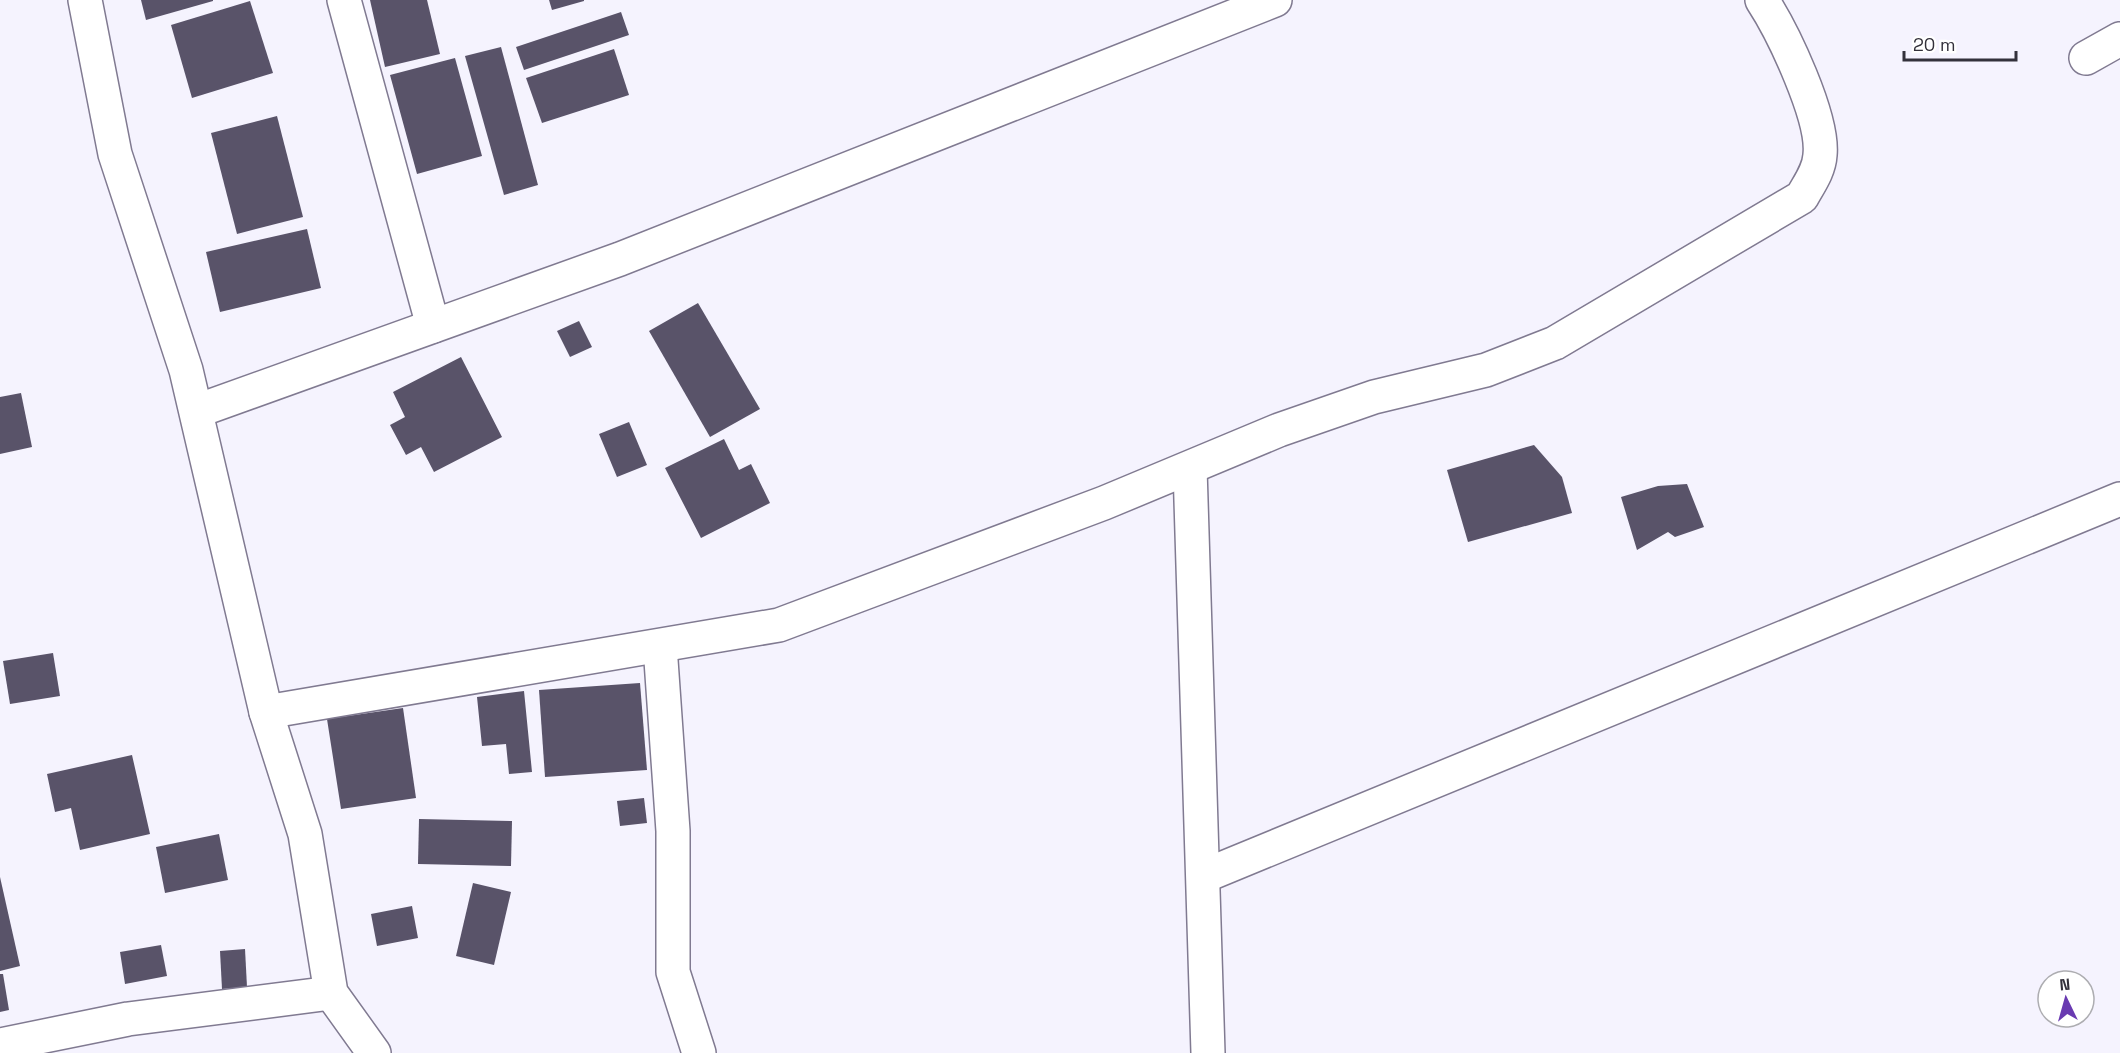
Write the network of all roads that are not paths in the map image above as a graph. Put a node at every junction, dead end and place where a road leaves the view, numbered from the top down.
1 (85, 0) edge
2 (344, 0) edge
3 (1275, 0) edge
4 (1762, 0) edge
5 (2120, 39) edge
6 (2086, 57) dead end
7 (433, 327) junction
8 (197, 411) junction
9 (1190, 468) junction
10 (2120, 499) edge
11 (660, 646) junction
12 (266, 712) junction
13 (1204, 876) junction
14 (331, 993) junction
15 (0, 1045) edge
16 (374, 1053) edge
17 (699, 1053) edge
18 (1208, 1053) edge

1 - 8 street
2 - 7 street
3 - 7 street
4 - 9 street
5 - 6 street
7 - 8 street
8 - 12 street
9 - 11 street
9 - 13 street
10 - 13 street
11 - 12 street
11 - 17 street
12 - 14 street
13 - 18 street
14 - 15 street
14 - 16 street

